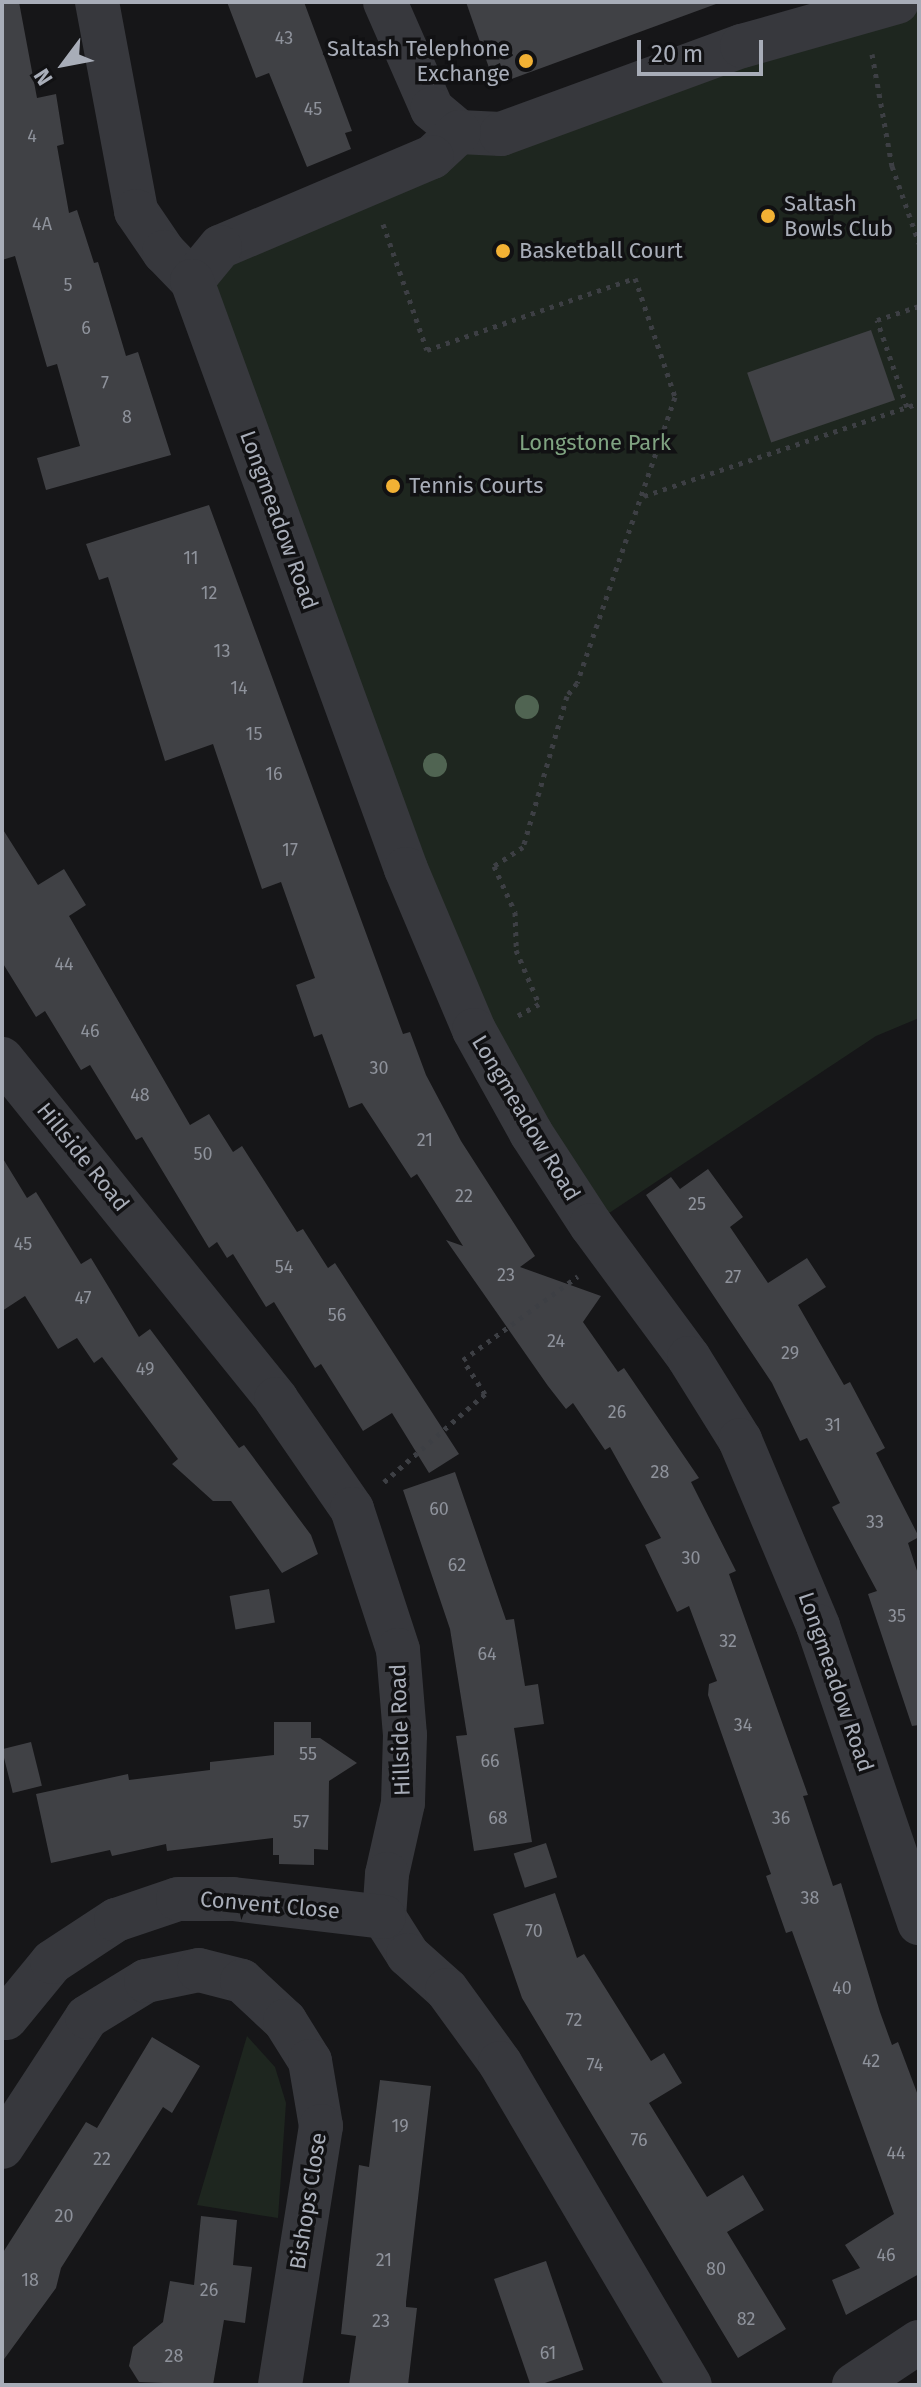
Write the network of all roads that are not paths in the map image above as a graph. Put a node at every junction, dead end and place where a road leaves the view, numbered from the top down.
1 (97, 2) edge
2 (385, 2) edge
3 (897, 2) edge
4 (459, 132) junction
5 (192, 281) junction
6 (2, 1059) edge
7 (384, 1917) junction
8 (919, 1923) edge
9 (6, 2018) dead end
10 (2, 2147) edge
11 (919, 2342) edge
12 (280, 2385) edge
13 (690, 2385) edge
14 (854, 2385) edge

1 - 5 street, Longmeadow Road
2 - 4 street
3 - 4 street
4 - 5 street
5 - 8 street, Longmeadow Road
6 - 7 street, Hillside Road
7 - 9 street, Convent Close
7 - 13 street
10 - 12 street, Bishops Close
11 - 14 street

